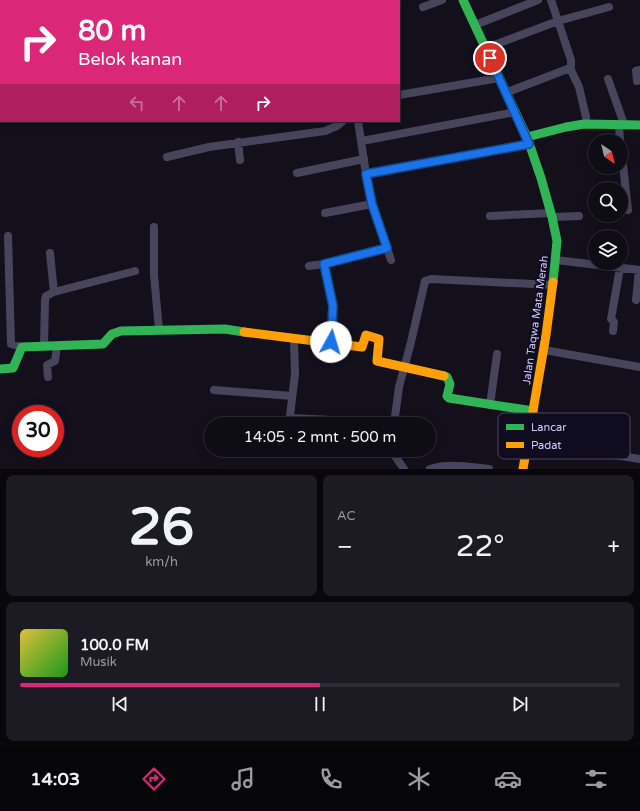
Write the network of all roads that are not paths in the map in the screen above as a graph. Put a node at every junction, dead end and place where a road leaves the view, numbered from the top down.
1 (442, 0) edge
2 (463, 0) edge
3 (538, 0) edge
4 (551, 0) edge
5 (423, 7) dead end
6 (609, 7) dead end
7 (558, 21) junction
8 (475, 25) junction
9 (486, 48) junction
10 (570, 68) junction
11 (640, 70) edge
12 (498, 78) junction
13 (608, 79) dead end
14 (638, 81) dead end
15 (505, 93) junction
16 (400, 95) edge
17 (515, 112) junction
18 (586, 117) dead end
19 (342, 122) edge
20 (358, 122) edge
21 (621, 124) junction
22 (640, 125) edge
23 (620, 134) edge
24 (528, 141) junction
25 (238, 142) junction
26 (362, 142) junction
27 (167, 157) dead end
28 (364, 159) junction
29 (240, 160) dead end
30 (297, 173) dead end
31 (366, 174) junction
32 (372, 204) junction
33 (325, 213) dead end
34 (552, 215) junction
35 (490, 216) dead end
36 (578, 216) dead end
37 (154, 227) dead end
38 (8, 236) dead end
39 (387, 248) junction
40 (50, 254) dead end
41 (391, 260) dead end
42 (556, 260) junction
43 (324, 264) junction
44 (588, 264) edge
45 (309, 266) dead end
46 (628, 269) edge
47 (620, 270) edge
48 (640, 270) edge
49 (135, 271) dead end
50 (553, 285) junction
51 (54, 292) junction
52 (636, 300) dead end
53 (163, 330) junction
54 (613, 331) dead end
55 (294, 339) junction
56 (331, 342) junction
57 (44, 346) junction
58 (57, 346) junction
59 (22, 347) junction
60 (544, 350) junction
61 (498, 354) dead end
62 (404, 367) junction
63 (640, 367) edge
64 (0, 369) edge
65 (48, 377) dead end
66 (214, 390) dead end
67 (292, 396) junction
68 (490, 405) junction
69 (533, 411) joint
70 (290, 417) edge
71 (395, 417) edge
72 (396, 457) edge
73 (630, 457) edge
74 (525, 459) edge
75 (640, 459) edge
76 (467, 468) edge
77 (404, 469) edge
78 (430, 469) edge
79 (490, 469) edge
80 (523, 469) edge

1 - 5 street
2 - 8 street, Jalan Taqwa Mata Merah
3 - 8 street
4 - 7 street
6 - 7 street
7 - 9 street
7 - 10 street
8 - 9 street, Jalan Taqwa Mata Merah
9 - 12 street, Jalan Taqwa Mata Merah
10 - 15 street
10 - 18 street
11 - 14 street
12 - 15 street, Jalan Taqwa Mata Merah
12 - 16 street
13 - 21 street
15 - 17 street, Jalan Taqwa Mata Merah
17 - 24 street, Jalan Taqwa Mata Merah
17 - 26 street
19 - 25 street
20 - 26 street
21 - 22 street
21 - 23 street
21 - 24 street
24 - 31 street
24 - 34 street, Jalan Taqwa Mata Merah
25 - 27 street
25 - 29 street
26 - 28 street
28 - 30 street
28 - 31 street
31 - 32 street
32 - 33 street
32 - 39 street
34 - 35 street
34 - 36 street
34 - 42 street, Jalan Taqwa Mata Merah
37 - 53 street
38 - 59 street
39 - 41 street
39 - 43 street
40 - 51 street
42 - 44 street
42 - 50 street, Jalan Taqwa Mata Merah
43 - 45 street
43 - 56 street
46 - 48 street
47 - 54 street
48 - 52 street
49 - 51 street
50 - 60 street, Jalan Taqwa Mata Merah
50 - 62 street
51 - 57 street
53 - 55 street
53 - 58 street
55 - 56 street
55 - 67 street
56 - 62 street
57 - 58 street
57 - 59 street
58 - 65 street
59 - 64 street
60 - 63 street
60 - 69 street, Jalan Taqwa Mata Merah
61 - 68 street
62 - 68 street
62 - 71 street
66 - 67 street
67 - 70 street
68 - 69 street
72 - 77 street
73 - 75 street
74 - 80 street, Jalan Taqwa Mata Merah
76 - 78 street
76 - 79 street

